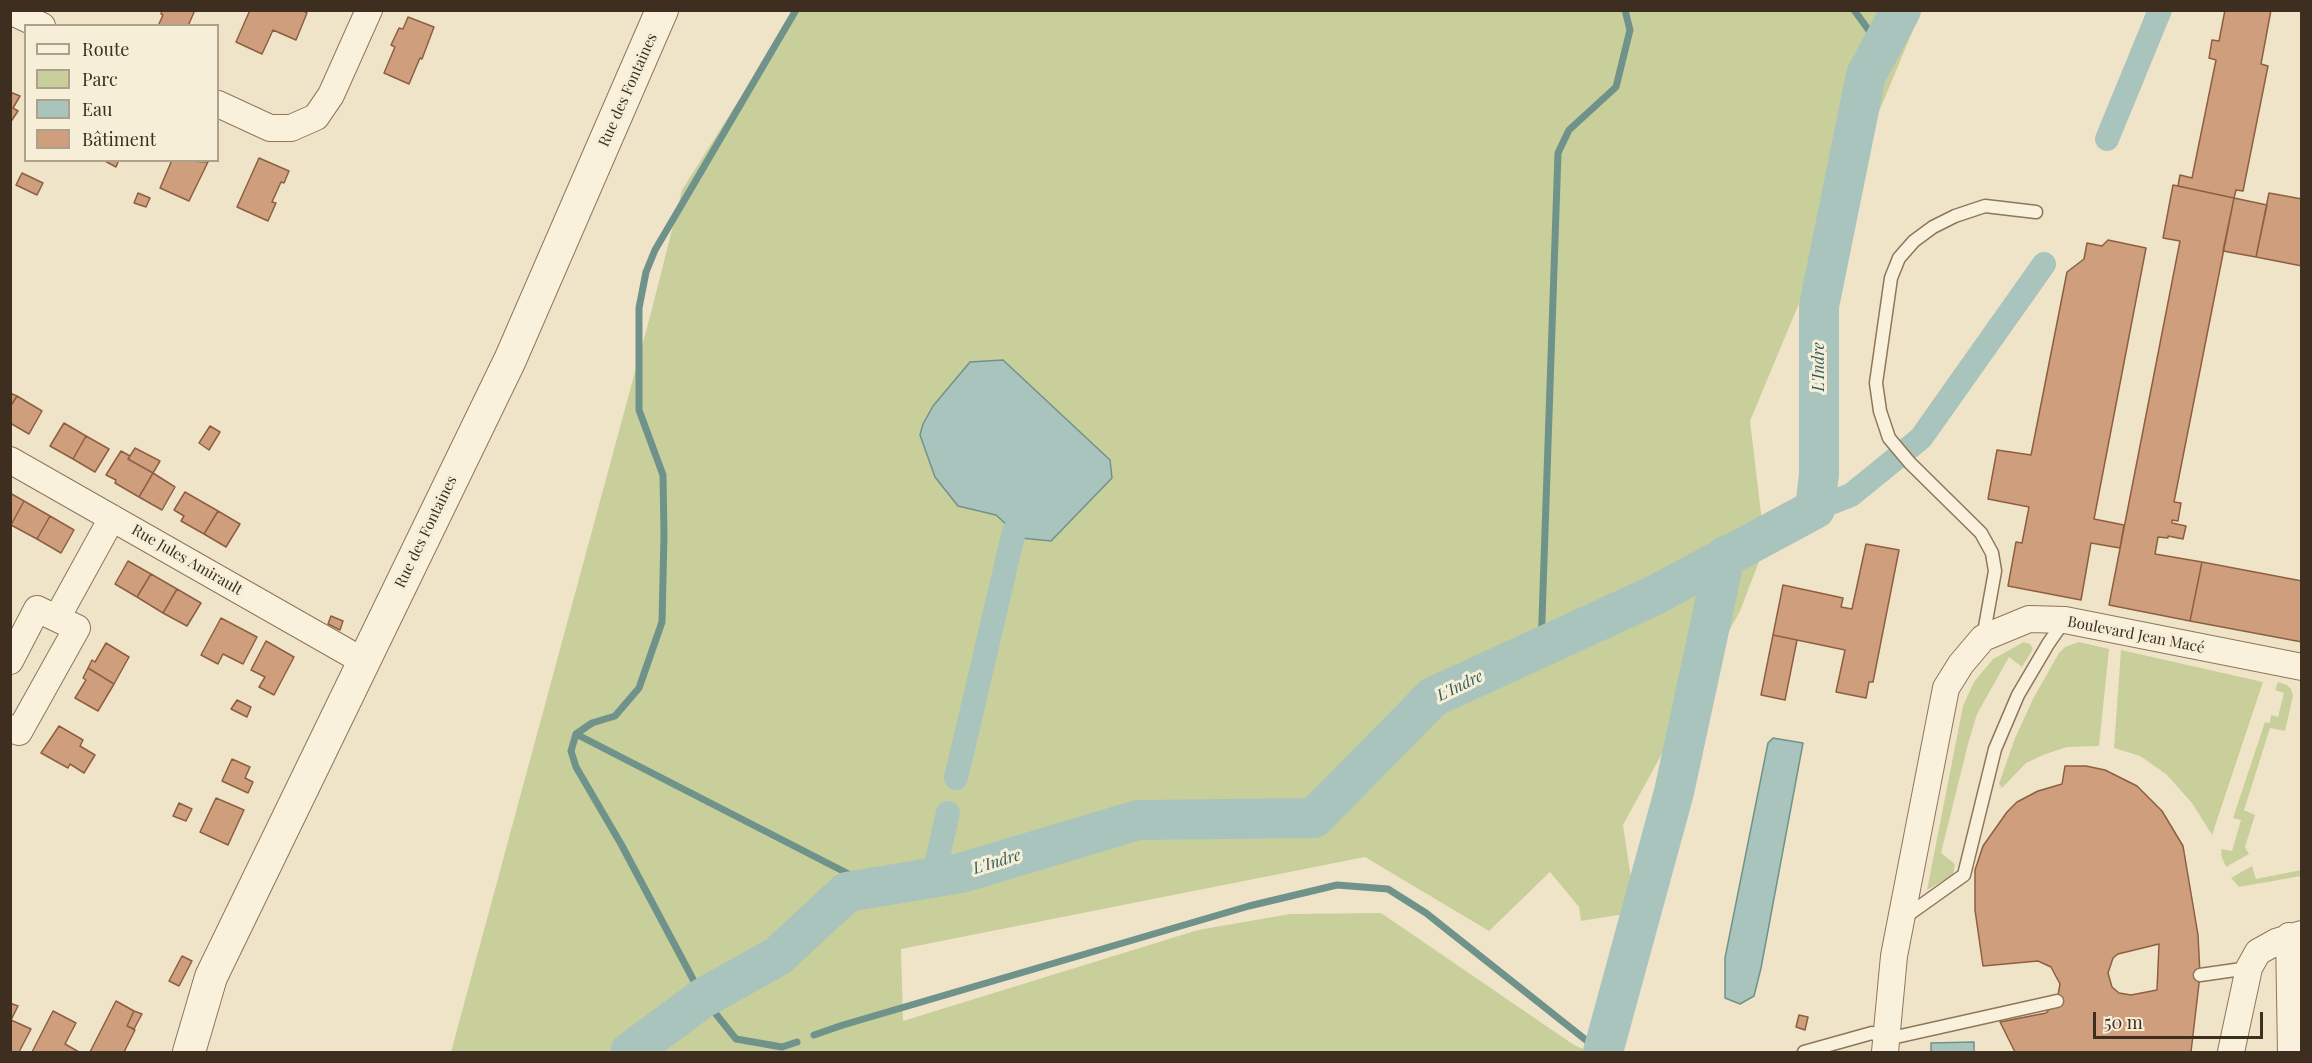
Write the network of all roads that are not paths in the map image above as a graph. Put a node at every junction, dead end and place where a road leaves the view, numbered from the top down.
1 (369, 10) edge
2 (662, 10) edge
3 (10, 11) edge
4 (38, 24) edge
5 (219, 104) edge
6 (2036, 212) dead end
7 (10, 460) edge
8 (112, 518) junction
9 (57, 618) junction
10 (2065, 620) junction
11 (1983, 638) junction
12 (10, 661) edge
13 (363, 661) junction
14 (2301, 667) edge
15 (10, 728) edge
16 (1901, 920) junction
17 (2295, 935) edge
18 (2249, 968) junction
19 (2200, 975) dead end
20 (2057, 1001) dead end
21 (1886, 1045) edge
22 (189, 1053) edge
23 (1804, 1053) edge
24 (2231, 1053) edge
25 (2291, 1053) edge

1 - 5 street
2 - 13 street, Rue des Fontaines
3 - 4 street
6 - 11 lane
7 - 8 street, Rue Jules Amirault
8 - 9 street
8 - 13 street, Rue Jules Amirault
9 - 12 street
9 - 15 street
10 - 11 street, Boulevard Jean Macé
10 - 14 street, Boulevard Jean Macé
10 - 16 lane
11 - 16 street, Boulevard Jean Macé
13 - 22 street, Rue des Fontaines
16 - 21 street, Boulevard Jean Macé
17 - 18 street
17 - 25 street
18 - 19 lane
18 - 24 street
20 - 21 lane
21 - 23 lane

